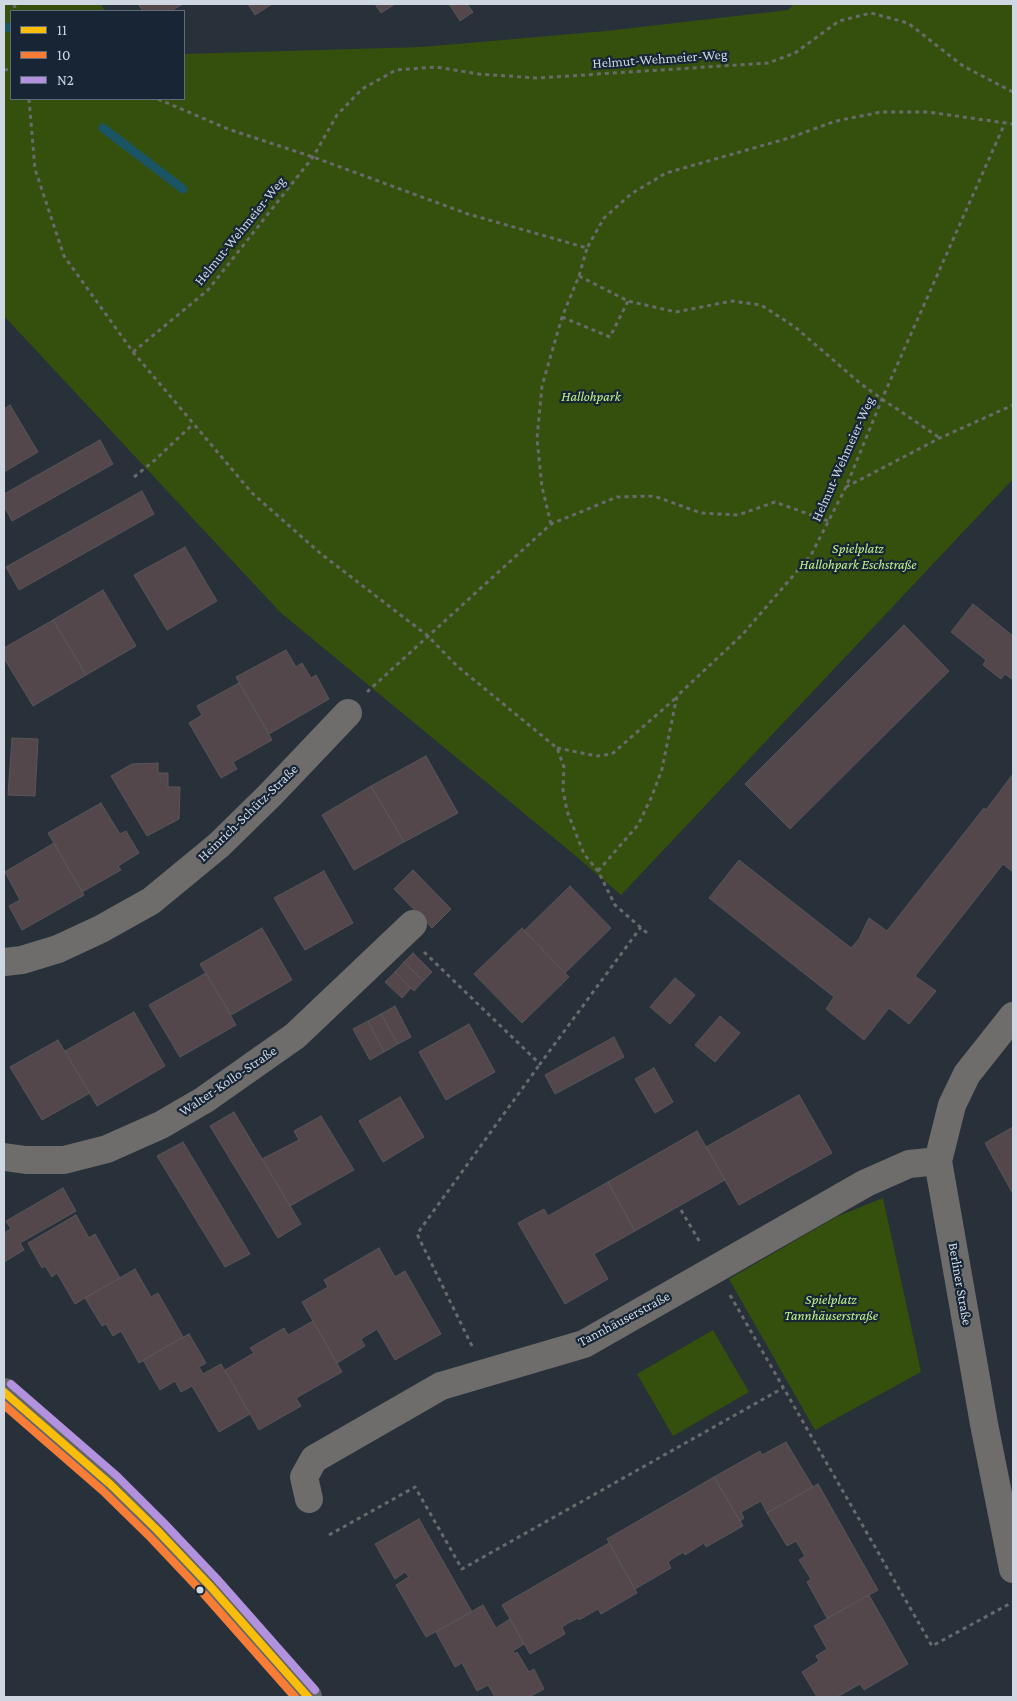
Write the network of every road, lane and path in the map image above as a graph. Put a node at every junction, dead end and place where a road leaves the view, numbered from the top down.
1 (1013, 92) edge
2 (29, 100) edge
3 (160, 100) edge
4 (1005, 124) junction
5 (1013, 124) edge
6 (313, 157) junction
7 (586, 248) junction
8 (579, 276) junction
9 (628, 301) junction
10 (562, 317) junction
11 (133, 352) junction
12 (882, 399) junction
13 (1013, 405) edge
14 (193, 424) junction
15 (940, 438) junction
16 (134, 477) dead end
17 (846, 487) junction
18 (828, 521) junction
19 (551, 524) junction
20 (428, 636) junction
21 (677, 696) junction
22 (348, 712) joint
23 (557, 748) junction
24 (598, 871) junction
25 (641, 927) junction
26 (408, 928) joint
27 (647, 933) dead end
28 (4, 962) edge
29 (1013, 1016) edge
30 (540, 1064) junction
31 (4, 1157) edge
32 (938, 1161) junction
33 (681, 1210) dead end
34 (715, 1269) junction
35 (485, 1373) junction
36 (783, 1388) junction
37 (4, 1392) edge
38 (309, 1499) dead end
39 (328, 1535) dead end
40 (1013, 1570) edge
41 (1013, 1602) edge
42 (308, 1697) edge

1 - 6 path, Helmut-Wehmeier-Weg
2 - 11 path
3 - 6 path
4 - 5 path
4 - 7 path
4 - 12 path, Helmut-Wehmeier-Weg
6 - 7 path
6 - 11 path, Helmut-Wehmeier-Weg
7 - 8 path
8 - 9 path
8 - 10 path
9 - 10 path
9 - 12 path
10 - 19 path
11 - 14 path
12 - 15 path
12 - 17 path, Helmut-Wehmeier-Weg
13 - 15 path
14 - 16 path
14 - 20 path
15 - 17 path
17 - 18 path, Helmut-Wehmeier-Weg
18 - 19 path
18 - 21 path, Helmut-Wehmeier-Weg
19 - 20 path
20 - 22 path
20 - 23 path
21 - 23 path, Helmut-Wehmeier-Weg
21 - 24 path
22 - 28 street, Heinrich-Schütz-Straße
23 - 24 path
24 - 25 path
25 - 27 path
25 - 30 path
26 - 30 path
26 - 31 street, Walter-Kollo-Straße
29 - 32 street, Berliner Straße
30 - 35 path
32 - 34 street, Tannhäuserstraße
32 - 40 street, Berliner Straße
33 - 34 path
34 - 35 street, Tannhäuserstraße
34 - 36 path
35 - 38 street, Tannhäuserstraße
36 - 39 path
36 - 41 path
37 - 42 main road

